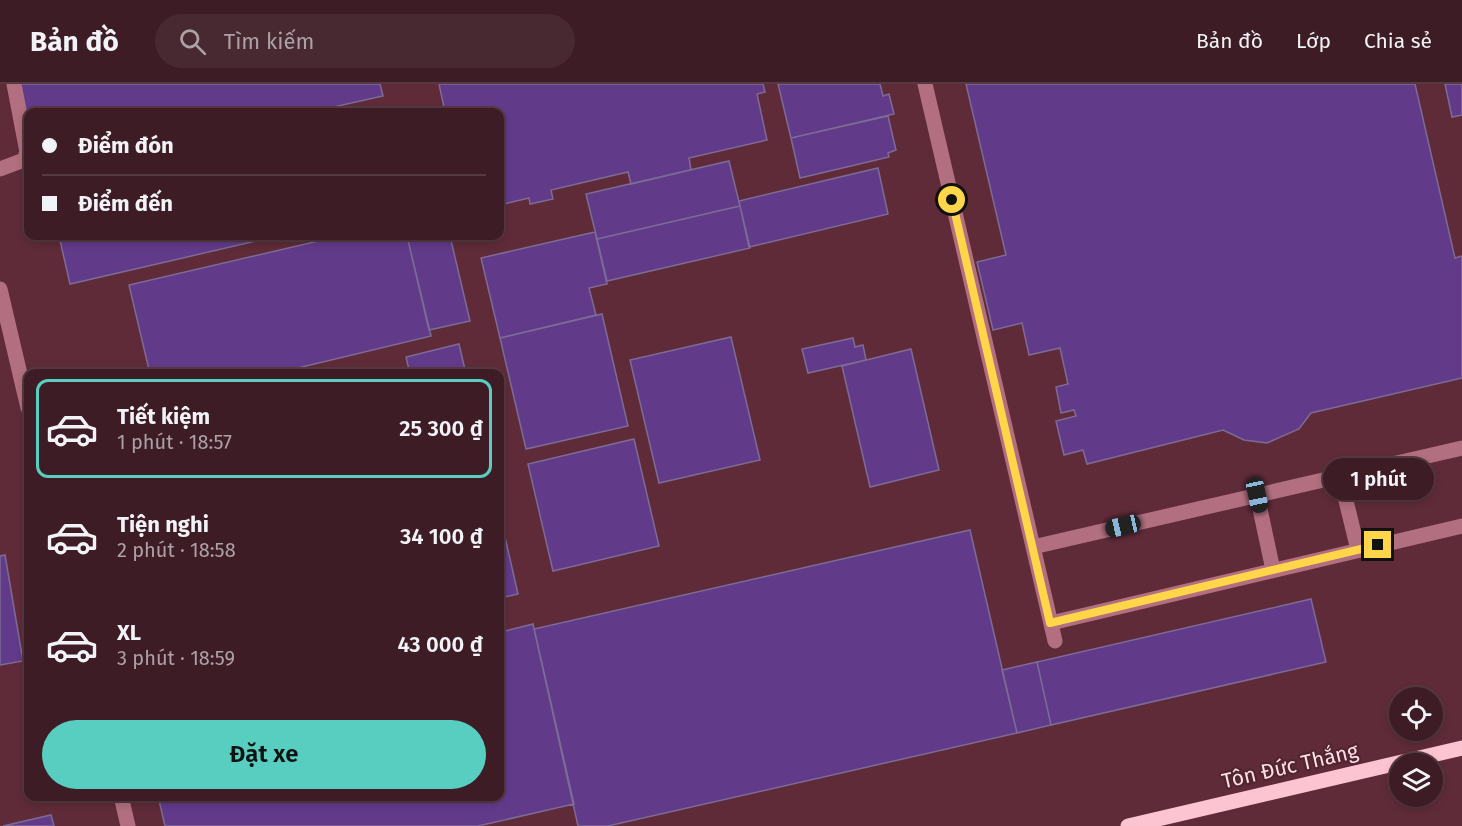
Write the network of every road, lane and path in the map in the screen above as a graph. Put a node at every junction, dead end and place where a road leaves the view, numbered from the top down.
1 (14, 84) edge
2 (925, 84) edge
3 (24, 136) edge
4 (24, 160) edge
5 (0, 169) edge
6 (0, 289) edge
7 (24, 391) edge
8 (1462, 448) edge
9 (1340, 476) junction
10 (1257, 495) junction
11 (1462, 526) edge
12 (1033, 547) junction
13 (1358, 550) junction
14 (1273, 570) junction
15 (1050, 623) junction
16 (1055, 641) dead end
17 (1462, 748) edge
18 (122, 801) edge
19 (1133, 825) edge
20 (128, 826) edge

1 - 3 street
2 - 12 street
4 - 5 street
6 - 7 street
8 - 9 street
9 - 10 street
9 - 13 street
10 - 12 street
10 - 14 street
11 - 13 street
12 - 15 street
13 - 14 street
14 - 15 street
15 - 16 street
17 - 19 main road, Tôn Đức Thắng
18 - 20 street

